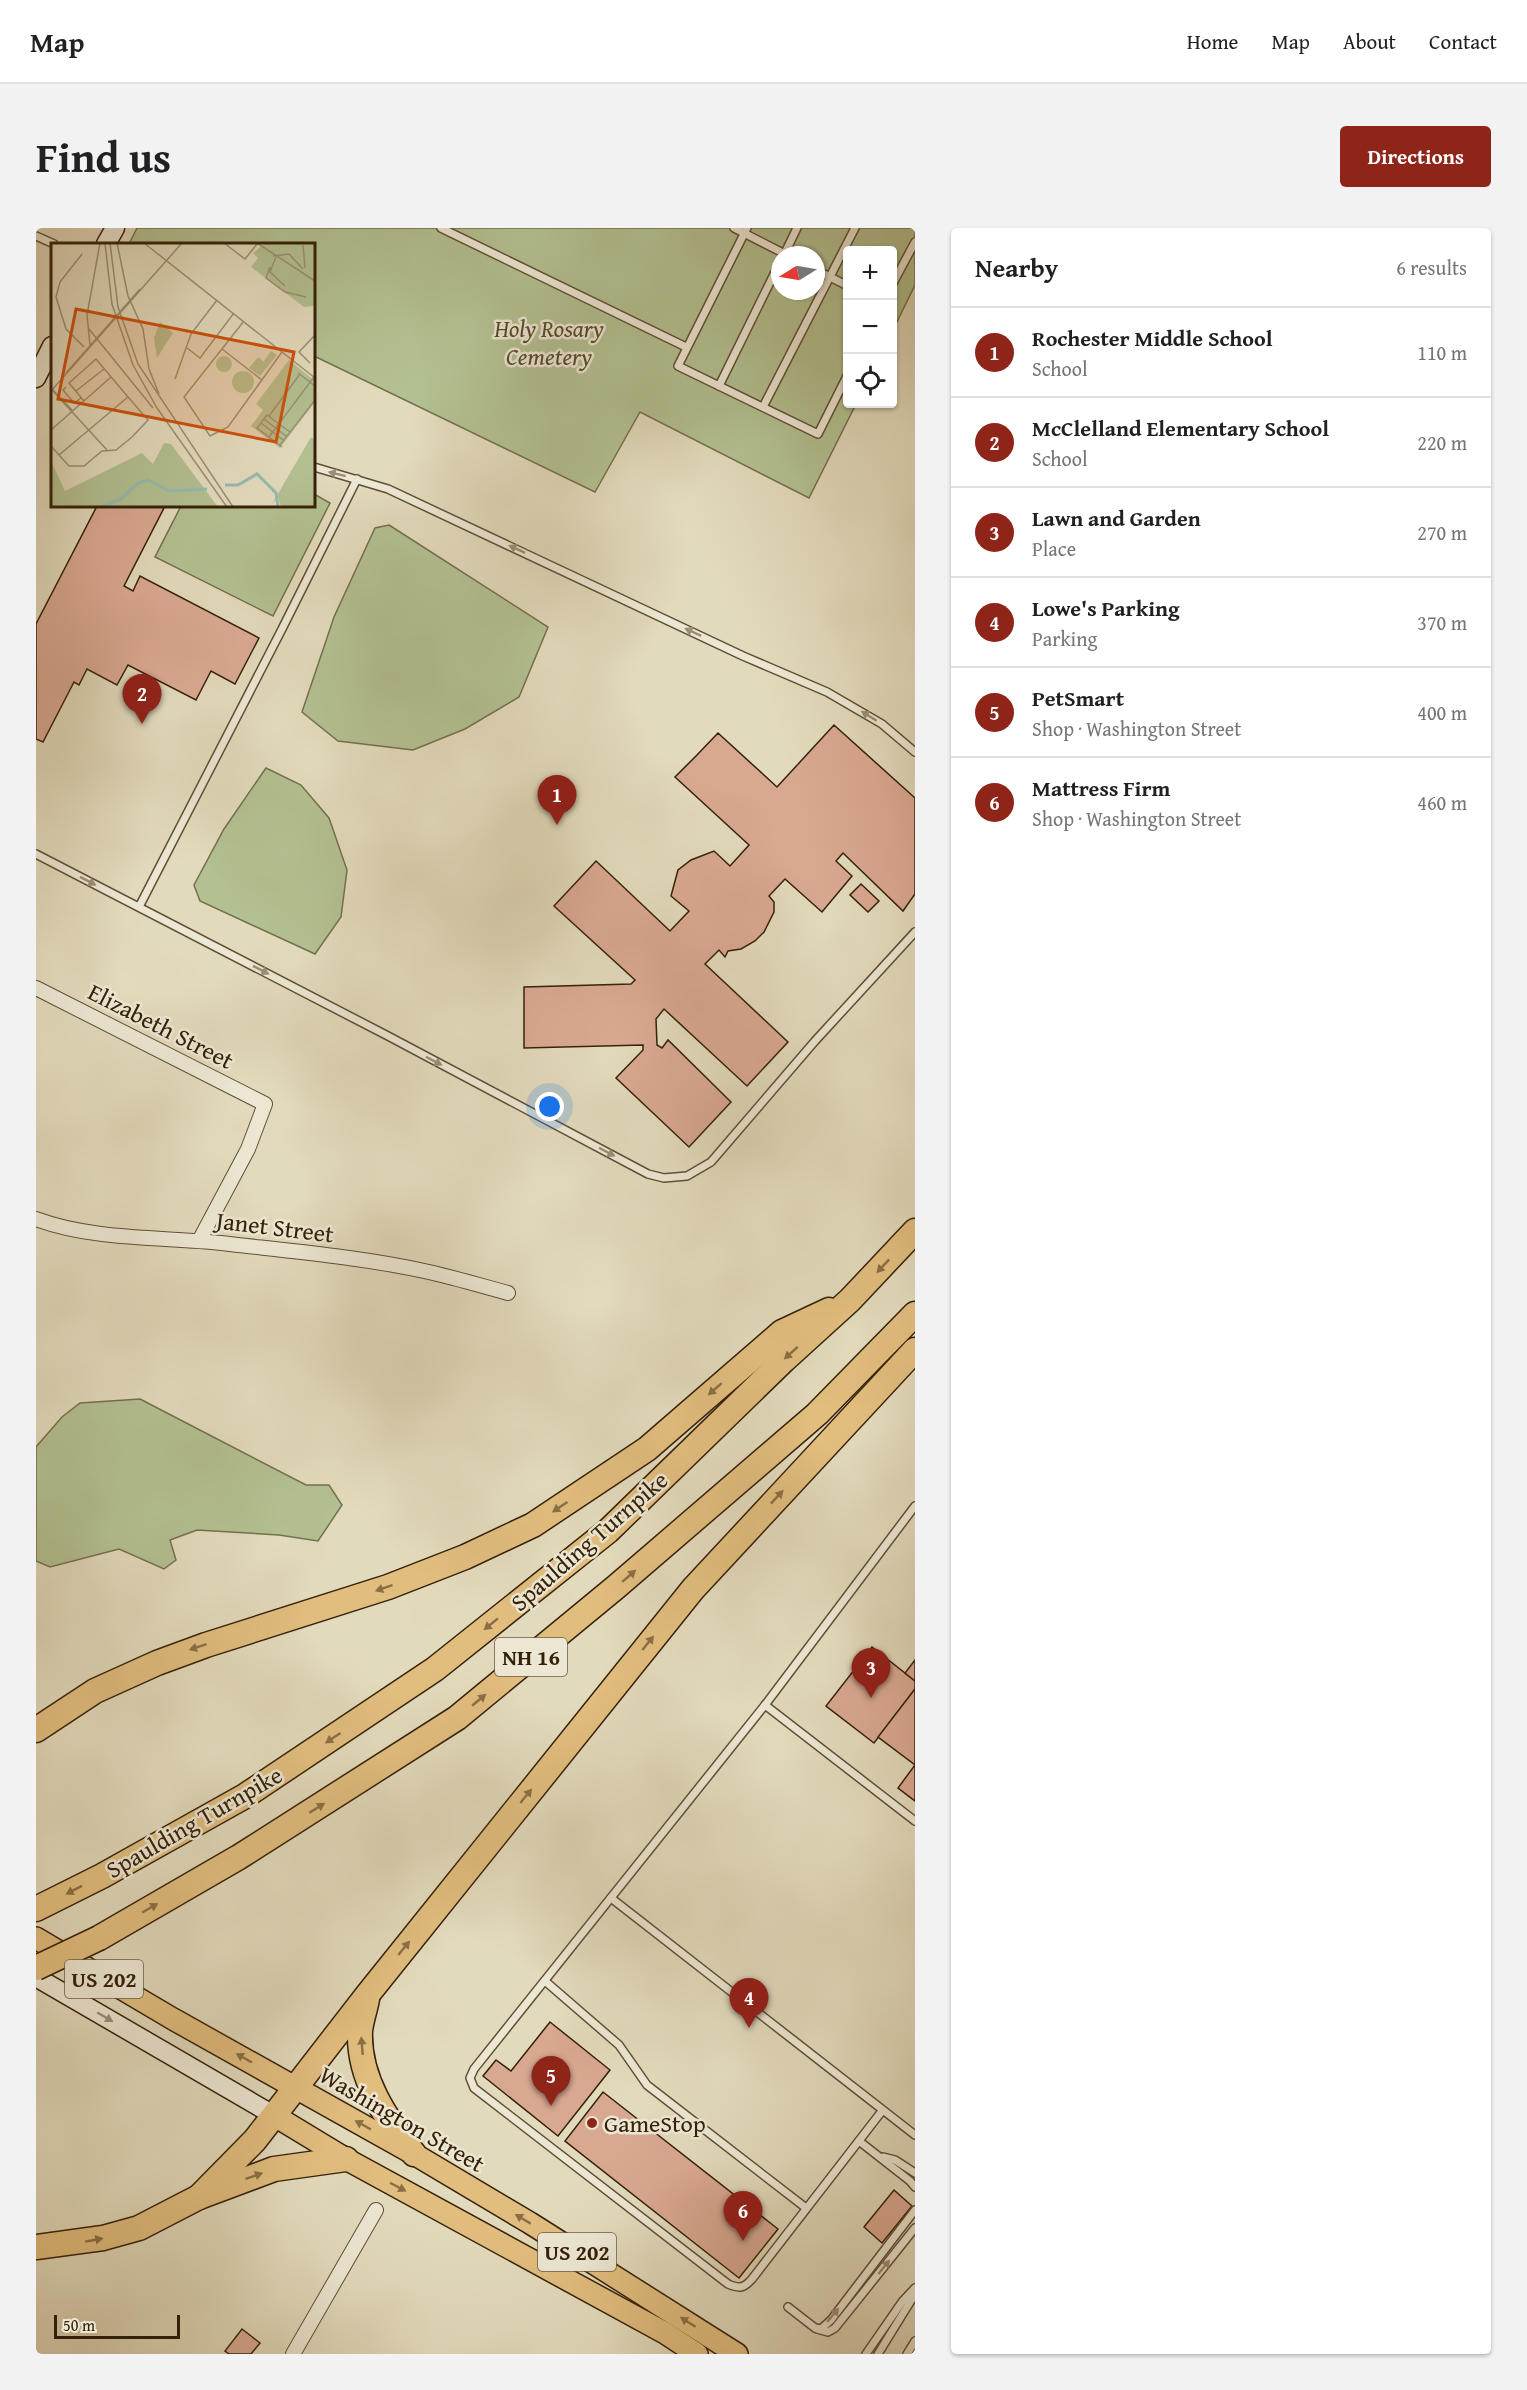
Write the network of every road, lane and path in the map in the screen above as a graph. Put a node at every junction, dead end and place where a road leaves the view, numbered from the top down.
1 (115, 228) edge
2 (441, 228) edge
3 (734, 228) edge
4 (798, 228) edge
5 (855, 228) edge
6 (746, 231) edge
7 (36, 236) edge
8 (915, 242) edge
9 (52, 243) edge
10 (107, 243) edge
11 (771, 246) edge
12 (789, 246) edge
13 (825, 274) edge
14 (897, 276) edge
15 (830, 277) junction
16 (771, 280) edge
17 (843, 284) edge
18 (686, 347) junction
19 (51, 348) edge
20 (36, 378) edge
21 (843, 384) edge
22 (719, 386) junction
23 (763, 407) junction
24 (315, 466) edge
25 (357, 479) junction
26 (915, 752) edge
27 (36, 854) edge
28 (139, 907) junction
29 (915, 932) edge
30 (36, 988) edge
31 (36, 1219) edge
32 (915, 1232) edge
33 (199, 1241) junction
34 (508, 1293) dead end
35 (850, 1300) junction
36 (915, 1314) edge
37 (915, 1350) edge
38 (915, 1506) edge
39 (765, 1705) junction
40 (36, 1730) edge
41 (915, 1821) edge
42 (611, 1898) junction
43 (42, 1906) edge
44 (36, 1938) edge
45 (36, 1968) edge
46 (36, 1977) edge
47 (545, 1981) junction
48 (368, 1994) junction
49 (295, 2087) junction
50 (882, 2111) junction
51 (275, 2116) junction
52 (915, 2135) edge
53 (859, 2141) junction
54 (414, 2154) junction
55 (879, 2156) junction
56 (346, 2159) junction
57 (915, 2173) edge
58 (915, 2187) edge
59 (199, 2197) junction
60 (807, 2208) junction
61 (376, 2210) dead end
62 (915, 2210) edge
63 (915, 2228) edge
64 (36, 2247) edge
65 (915, 2288) edge
66 (915, 2294) edge
67 (788, 2307) dead end
68 (815, 2328) junction
69 (915, 2342) edge
70 (293, 2354) edge
71 (697, 2354) edge
72 (737, 2354) edge
73 (866, 2354) edge
74 (878, 2354) edge
75 (907, 2354) edge

1 - 10 main road
2 - 18 lane
3 - 6 lane
4 - 12 lane
5 - 15 lane
6 - 11 lane
6 - 18 lane
7 - 9 lane
8 - 14 lane
13 - 15 lane
15 - 17 lane
15 - 23 lane
16 - 22 lane
18 - 22 lane
19 - 20 main road
21 - 23 lane
22 - 23 lane
25 -> 24 lane
26 -> 25 lane
25 - 28 lane
27 -> 28 lane
28 -> 29 lane
30 - 33 street, Elizabeth Street
31 - 33 street, Janet Street
32 -> 35 highway, Spaulding Turnpike / NH 16
33 - 34 street, Janet Street
35 -> 40 highway
35 -> 43 highway, Spaulding Turnpike / NH 16
45 -> 36 highway, Spaulding Turnpike / NH 16, bridge
48 -> 37 highway
38 - 39 lane
39 - 41 lane
39 - 42 lane
42 - 47 lane
42 - 50 lane
49 -> 44 main road, Washington Street / US 202
46 -> 51 main road
47 - 60 lane
47 - 60 lane
48 - 49 highway
54 -> 48 highway
49 - 51 highway
54 -> 49 main road, Washington Street / US 202
50 - 52 lane
50 - 53 lane
51 - 56 main road
51 - 59 highway
53 - 55 lane
53 - 60 lane
72 -> 54 main road, Washington Street / US 202
55 - 57 lane
55 - 58 lane
59 -> 56 highway
56 -> 71 main road, US 202
64 -> 59 highway
61 - 70 street
68 -> 62 lane
68 -> 63 lane
65 - 73 lane
66 - 74 lane
67 - 68 lane
69 - 75 lane

